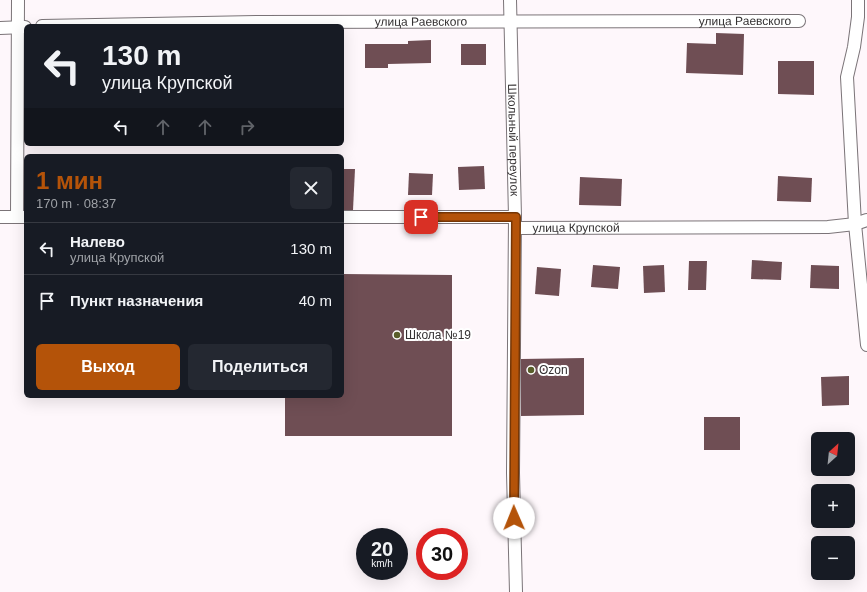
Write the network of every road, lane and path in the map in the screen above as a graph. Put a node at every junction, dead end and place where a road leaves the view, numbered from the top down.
1 (18, 0) edge
2 (510, 0) edge
3 (858, 0) edge
4 (510, 21) junction
5 (799, 21) dead end
6 (151, 24) edge
7 (0, 28) edge
8 (22, 28) edge
9 (0, 217) edge
10 (22, 217) edge
11 (344, 217) edge
12 (867, 220) edge
13 (515, 223) junction
14 (855, 224) junction
15 (867, 345) edge
16 (516, 592) edge

1 - 8 street
2 - 4 street, Школьный переулок
3 - 14 street
4 - 5 street, улица Раевского
4 - 6 street, улица Раевского
4 - 13 street, Школьный переулок
7 - 8 street
8 - 10 street
9 - 10 street
11 - 13 street, улица Крупской
12 - 14 street, улица Крупской
13 - 14 street, улица Крупской
13 - 16 street, Школьный переулок
14 - 15 street

